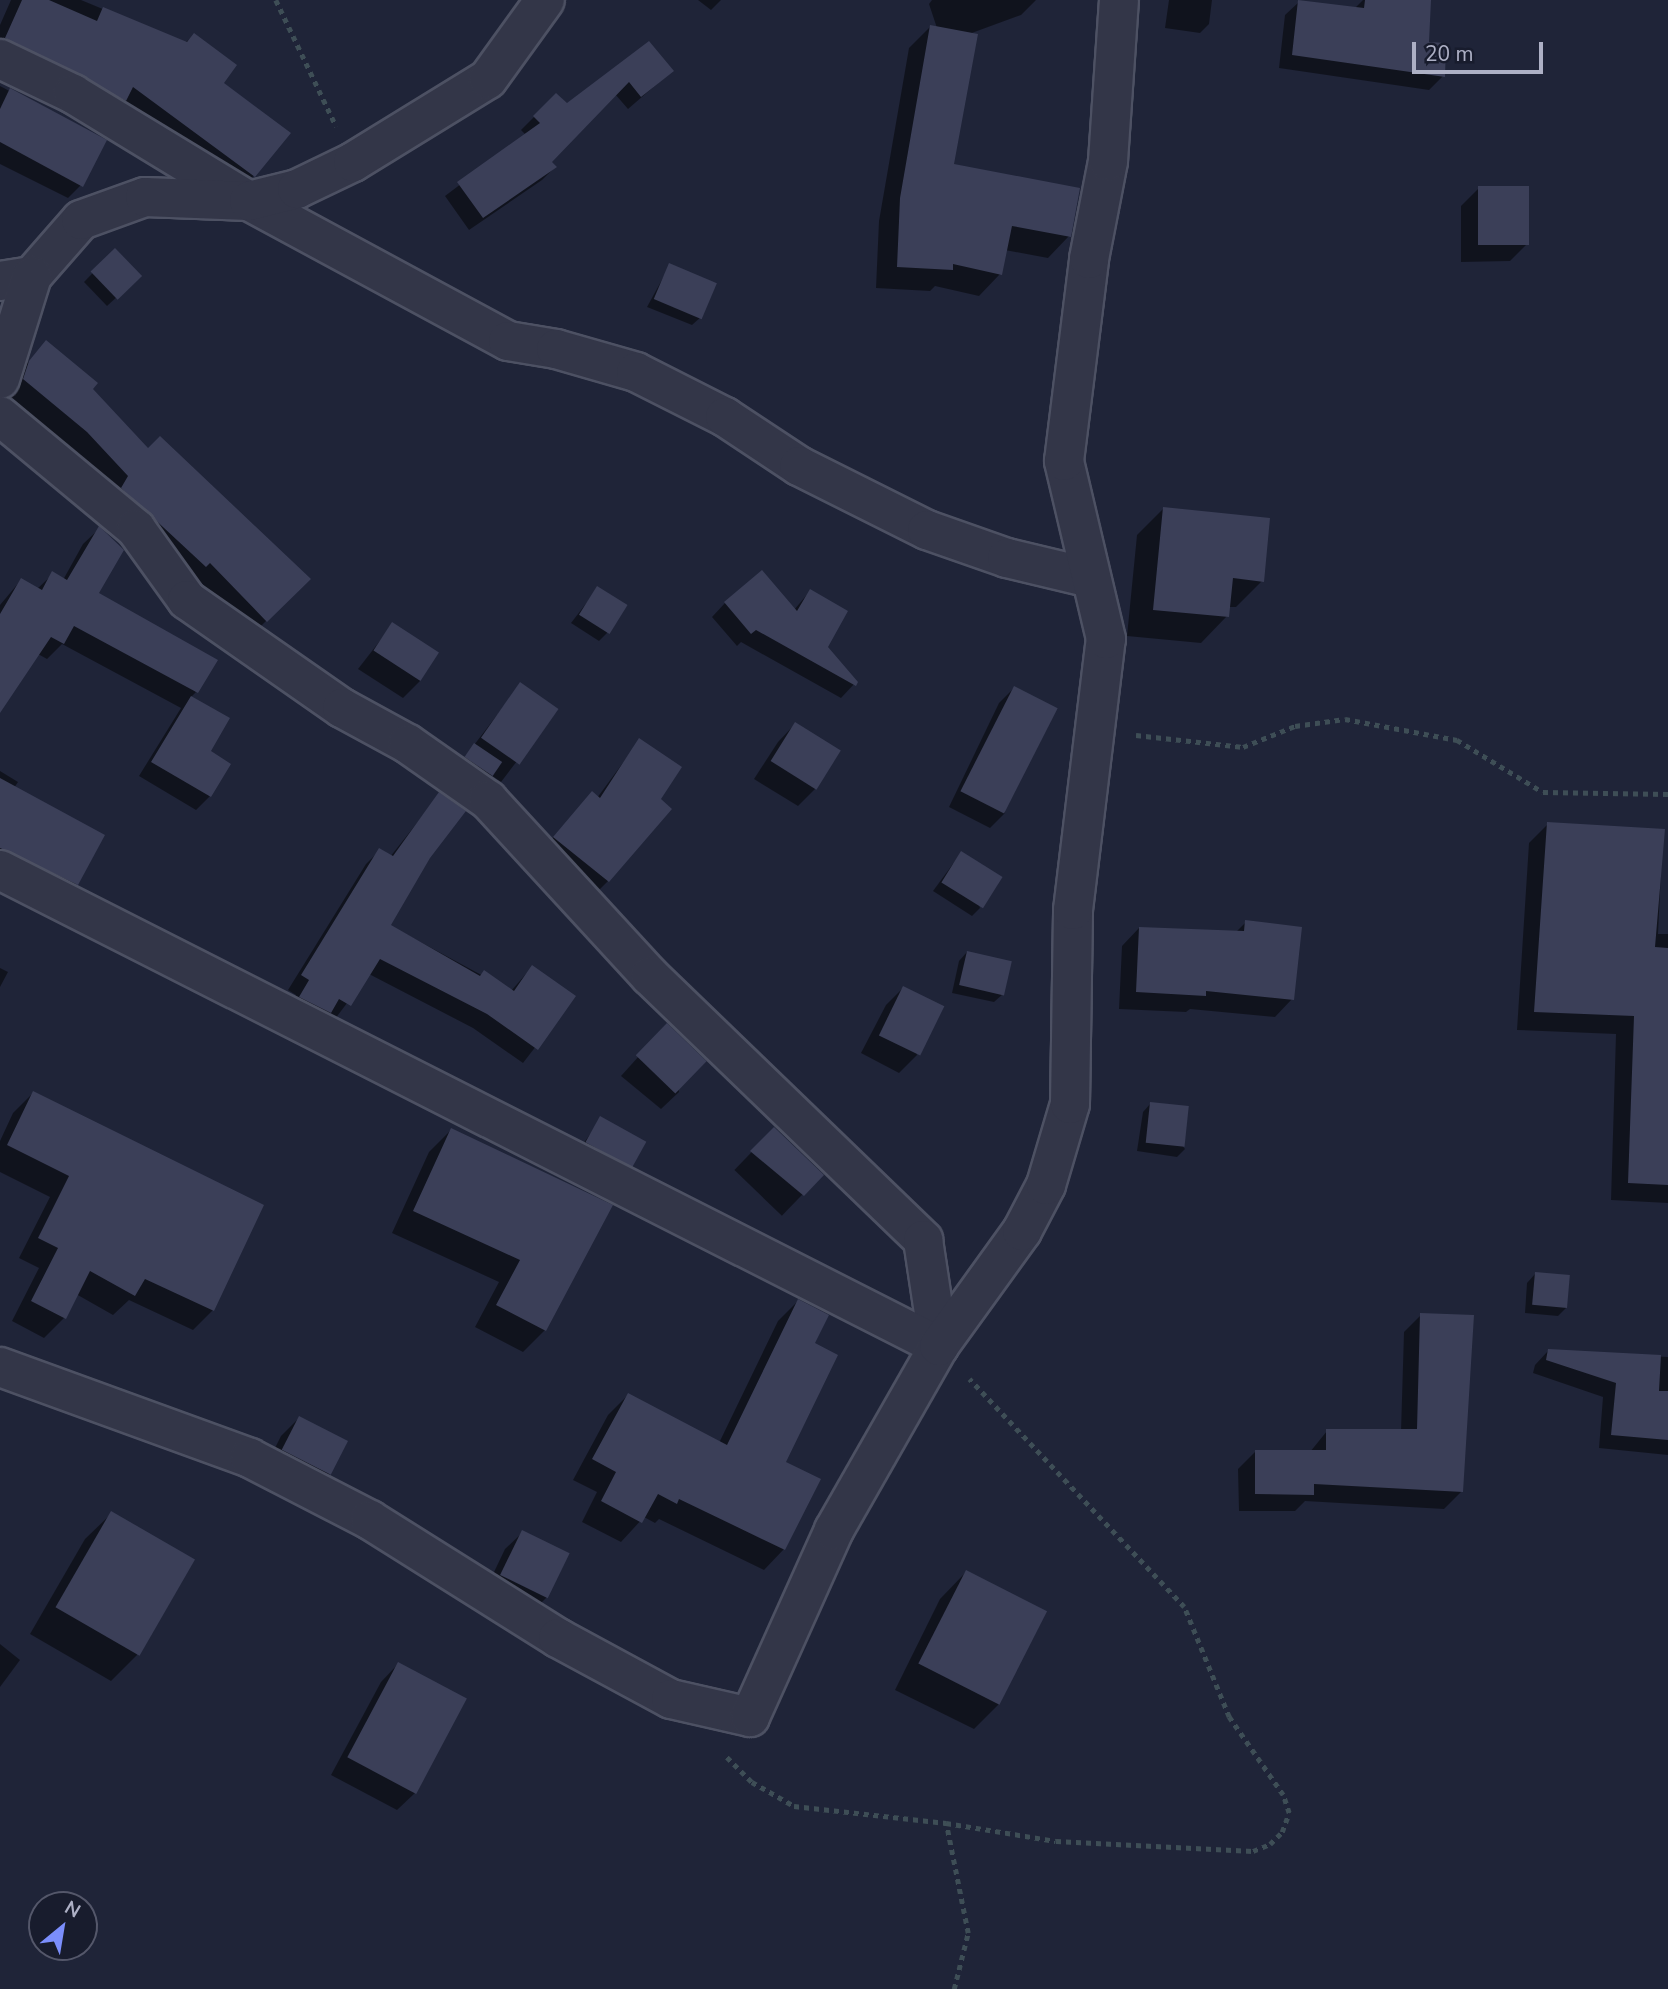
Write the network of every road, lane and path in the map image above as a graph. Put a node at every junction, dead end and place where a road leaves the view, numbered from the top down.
1 (276, 0) edge
2 (545, 0) edge
3 (1119, 0) edge
4 (0, 60) edge
5 (353, 162) junction
6 (249, 201) junction
7 (16, 279) edge
8 (0, 379) edge
9 (0, 416) edge
10 (1091, 578) junction
11 (1094, 730) junction
12 (1668, 794) edge
13 (0, 870) edge
14 (939, 1346) junction
15 (0, 1367) edge
16 (750, 1717) junction
17 (946, 1823) junction
18 (954, 1989) edge

1 - 5 path
2 - 5 street
3 - 10 street
4 - 6 street
5 - 6 street
6 - 7 street
6 - 10 street
7 - 8 street
9 - 14 street
10 - 11 street
11 - 12 path
11 - 14 street
13 - 14 street
14 - 16 street
14 - 17 path
15 - 16 street
16 - 17 path
17 - 18 path

